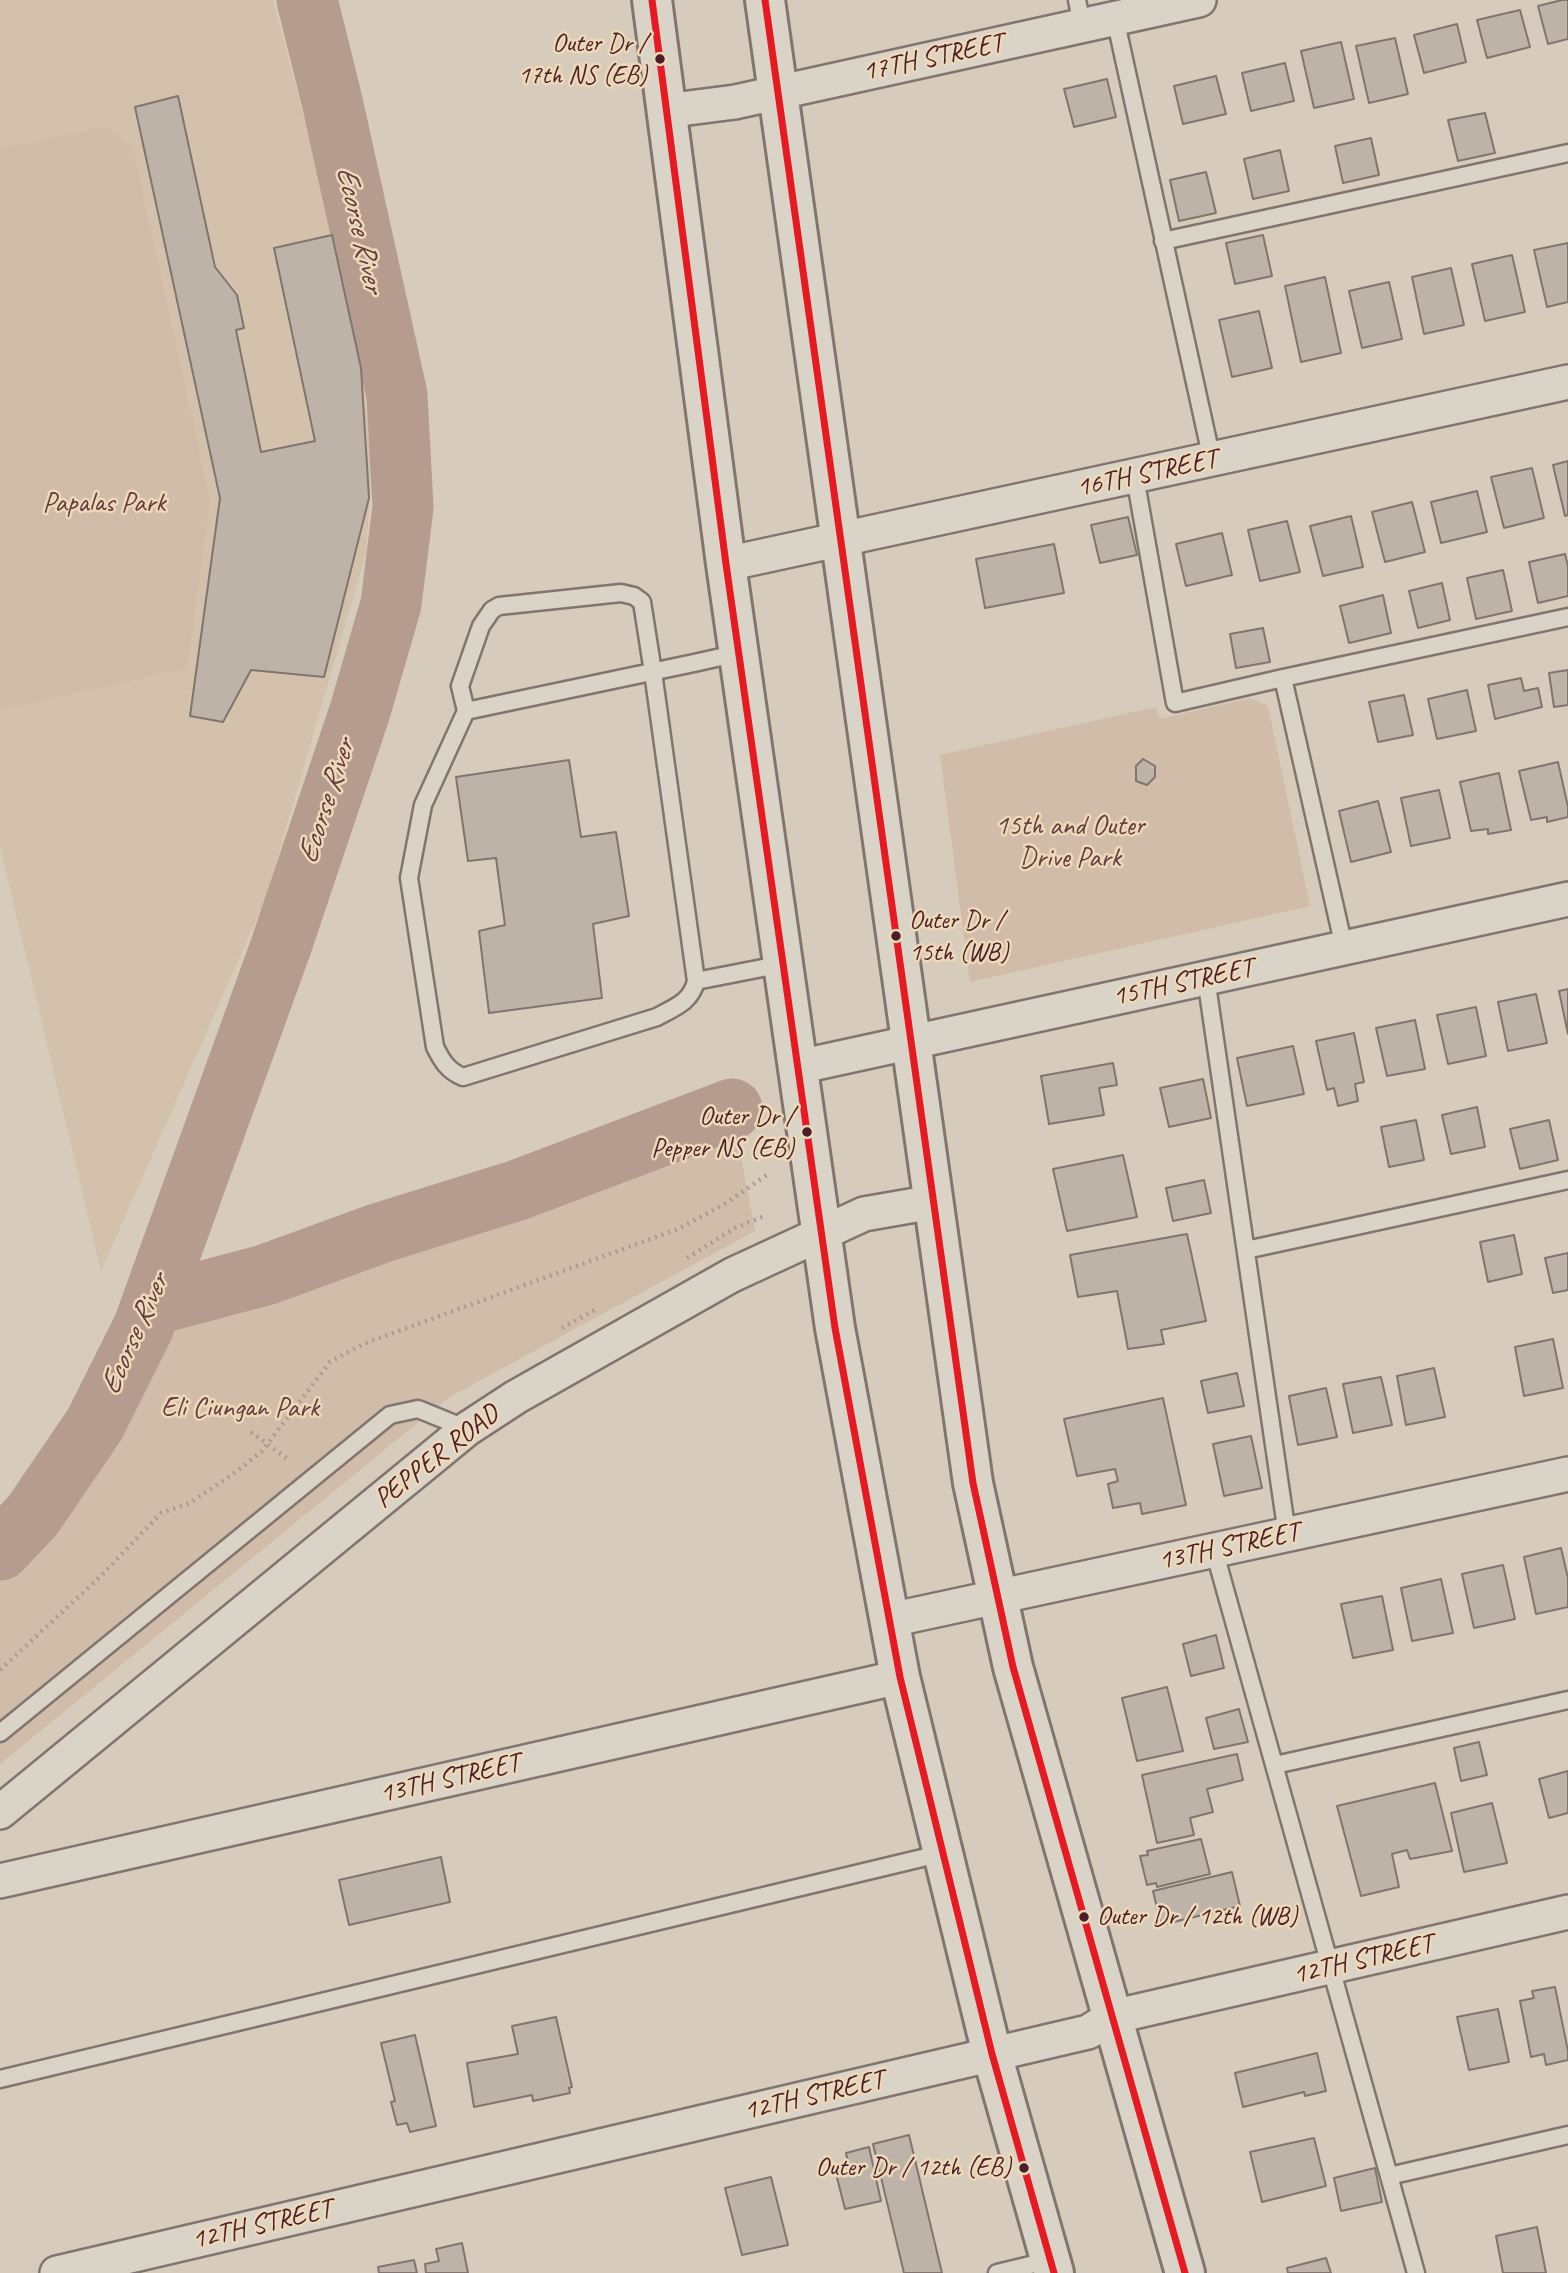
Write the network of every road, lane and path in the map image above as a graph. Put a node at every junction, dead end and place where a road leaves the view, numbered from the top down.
1 (652, 0) edge
2 (765, 0) edge
3 (1199, 0) edge
4 (1080, 13) edge
5 (1115, 19) junction
6 (777, 92) junction
7 (665, 111) junction
8 (1568, 153) edge
9 (1163, 241) junction
10 (1568, 382) edge
11 (1212, 460) junction
12 (1135, 477) junction
13 (840, 541) junction
14 (726, 564) junction
15 (1568, 617) edge
16 (738, 653) junction
17 (653, 671) junction
18 (1283, 678) junction
19 (466, 711) junction
20 (1568, 899) edge
21 (1344, 947) junction
22 (783, 964) junction
23 (1206, 978) junction
24 (696, 981) junction
25 (911, 1044) junction
26 (798, 1067) junction
27 (770, 1173) dead end
28 (1568, 1180) edge
29 (933, 1202) junction
30 (822, 1233) junction
31 (1246, 1250) junction
32 (467, 1429) junction
33 (251, 1432) dead end
34 (268, 1443) junction
35 (289, 1460) dead end
36 (1568, 1474) edge
37 (1287, 1534) junction
38 (1214, 1550) junction
39 (998, 1596) junction
40 (890, 1620) junction
41 (0, 1670) edge
42 (900, 1677) junction
43 (1568, 1699) edge
44 (0, 1733) edge
45 (1275, 1765) junction
46 (0, 1812) edge
47 (943, 1853) junction
48 (0, 1881) edge
49 (1568, 1912) edge
50 (1332, 1967) junction
51 (1112, 2017) junction
52 (992, 2054) junction
53 (0, 2079) edge
54 (1568, 2135) edge
55 (1389, 2176) junction
56 (1053, 2267) edge
57 (57, 2273) edge
58 (997, 2273) edge
59 (1185, 2273) edge
60 (1416, 2273) edge

1 - 7 main road
2 - 6 main road
3 - 5 street, 17TH STREET
4 - 5 street, 17TH STREET
4 - 6 street, 17TH STREET
5 - 9 lane
6 - 7 street, 17TH STREET
6 - 13 main road
7 - 14 main road
8 - 9 lane
9 - 11 lane
10 - 11 street, 16TH STREET
11 - 12 street, 16TH STREET
12 - 13 street, 16TH STREET
12 - 18 lane
13 - 14 street, 16TH STREET
13 - 25 main road
14 - 16 main road
15 - 18 lane
16 - 17 lane
16 - 22 main road
17 - 19 lane
17 - 19 lane
17 - 24 lane
18 - 21 lane
19 - 24 lane
20 - 21 street, 15TH STREET
21 - 23 street, 15TH STREET
22 - 24 lane
22 - 26 main road
23 - 25 street, 15TH STREET
23 - 31 lane
25 - 26 street, 15TH STREET
25 - 29 main road
26 - 30 main road
27 - 34 path
28 - 31 lane
29 - 30 street, PEPPER ROAD
29 - 39 main road
30 - 32 street, PEPPER ROAD
30 - 40 main road
31 - 37 lane
32 - 44 lane
32 - 46 street, PEPPER ROAD
33 - 34 path
34 - 35 path
34 - 41 path
36 - 37 street, 13TH STREET
37 - 38 street, 13TH STREET
38 - 39 street, 13TH STREET
38 - 45 lane
39 - 40 street, 13TH STREET
39 - 51 main road
40 - 42 main road
42 - 47 main road
42 - 48 street, 13TH STREET
43 - 45 lane
45 - 50 lane
47 - 52 main road
47 - 53 lane
49 - 50 street, 12TH STREET
50 - 51 street, 12TH STREET
50 - 55 lane
51 - 52 street, 12TH STREET
51 - 59 main road
52 - 56 main road
52 - 57 street, 12TH STREET
54 - 55 lane
55 - 60 lane
56 - 58 lane

